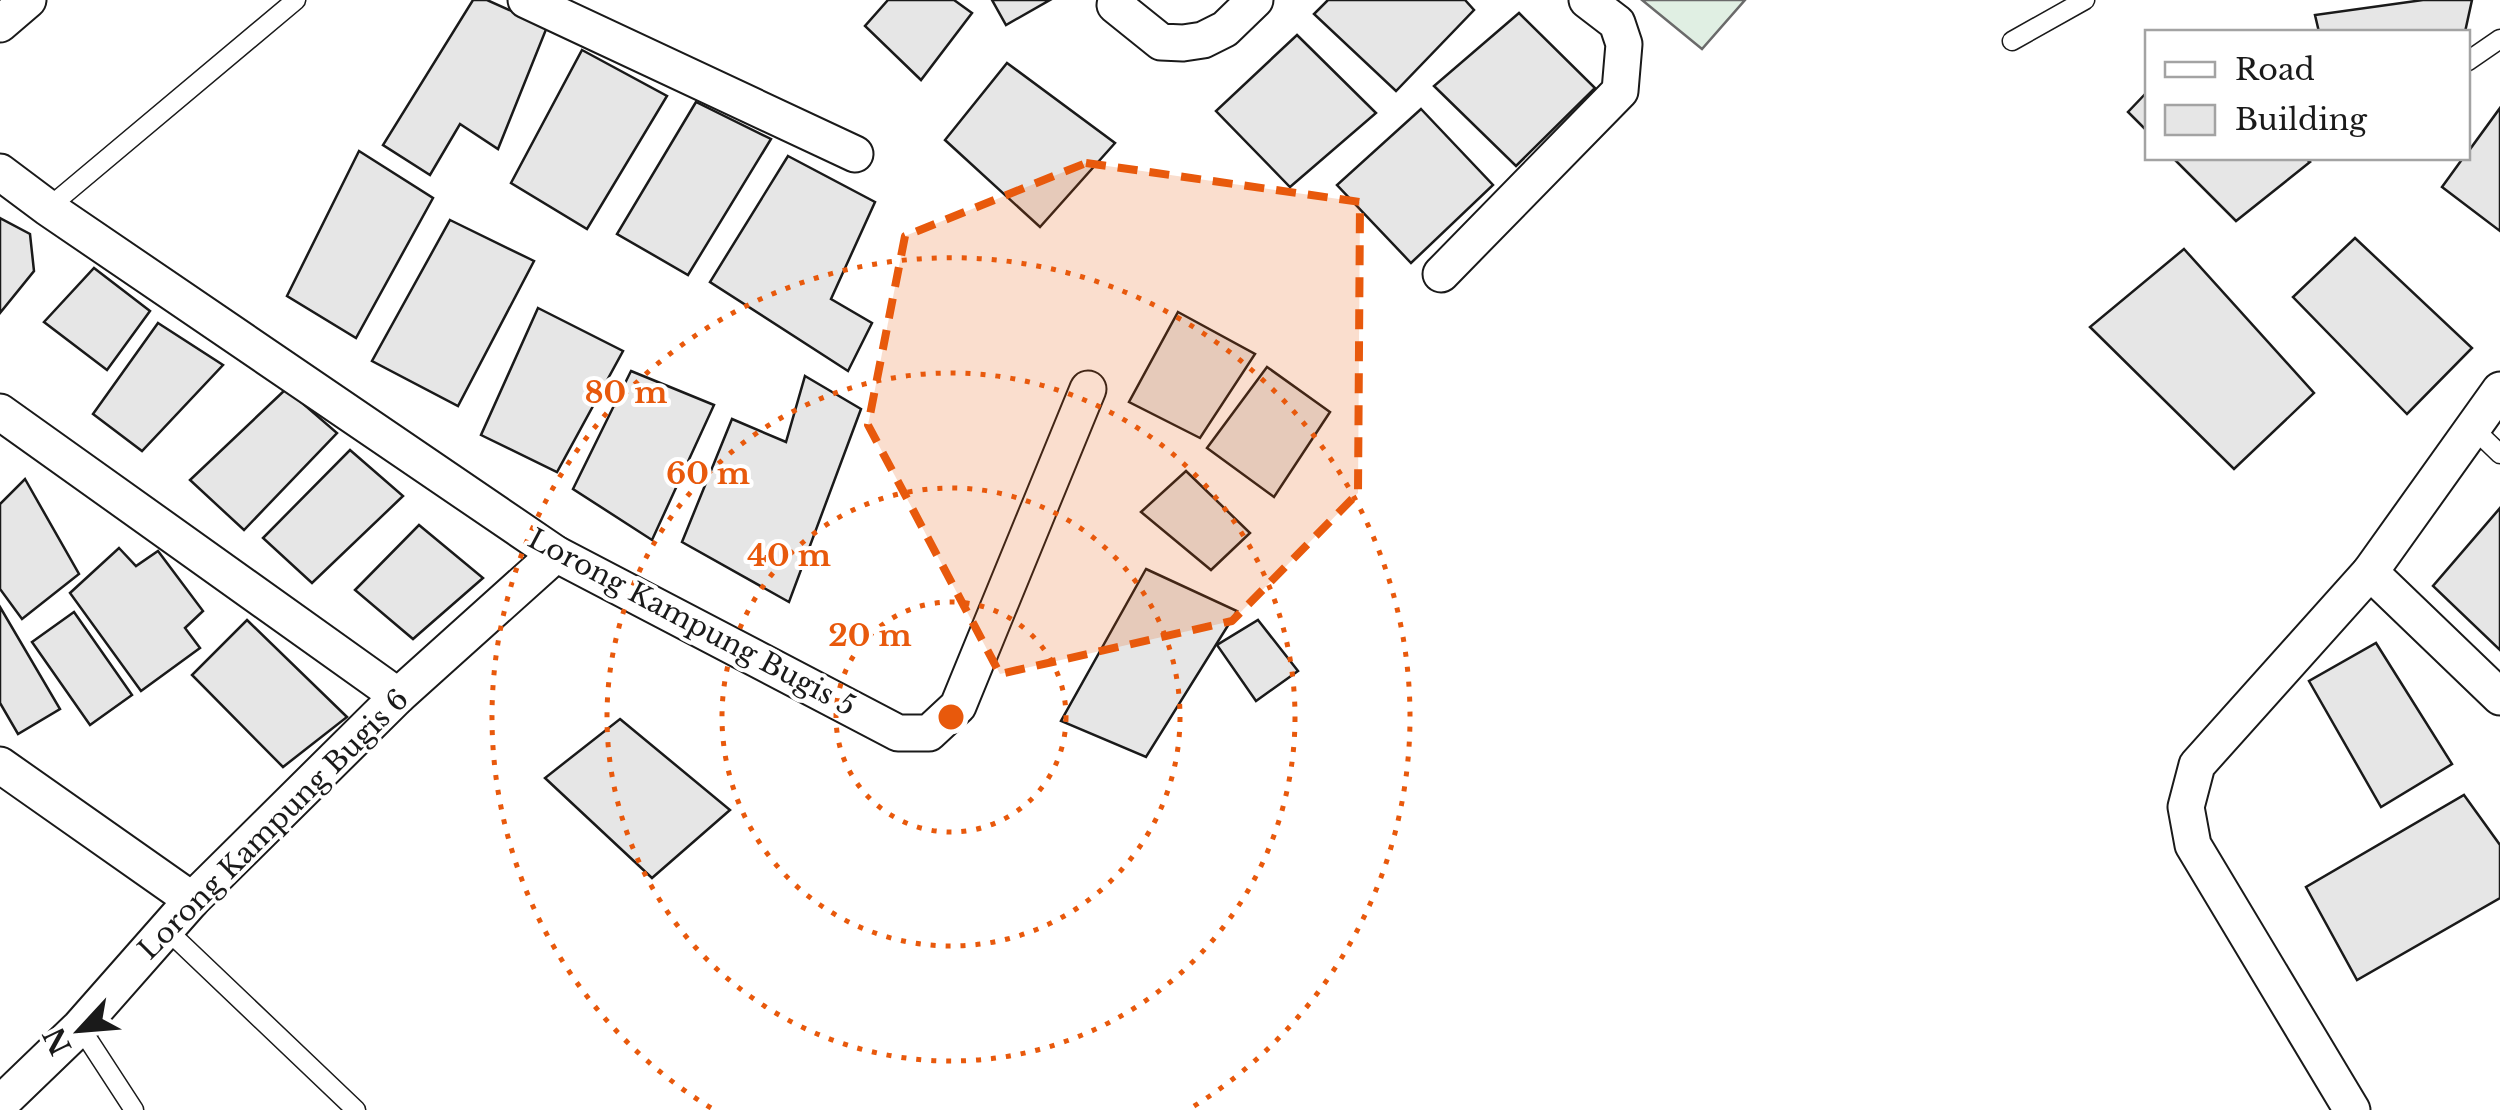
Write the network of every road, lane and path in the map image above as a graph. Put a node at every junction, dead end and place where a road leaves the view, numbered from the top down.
1 (28, 0) edge
2 (296, 0) edge
3 (526, 0) edge
4 (1254, 0) edge
5 (1587, 0) edge
6 (2085, 0) edge
7 (1116, 5) dead end
8 (0, 24) edge
9 (2500, 40) edge
10 (2012, 41) dead end
11 (2470, 61) edge
12 (855, 154) dead end
13 (0, 172) edge
14 (48, 208) junction
15 (1441, 274) dead end
16 (1088, 389) dead end
17 (2500, 390) edge
18 (0, 412) edge
19 (2473, 428) junction
20 (2500, 454) edge
21 (556, 554) junction
22 (2370, 572) junction
23 (398, 696) junction
24 (2500, 696) edge
25 (0, 765) edge
26 (192, 900) junction
27 (166, 928) junction
28 (80, 1026) junction
29 (0, 1104) edge
30 (134, 1110) edge
31 (356, 1110) edge
32 (2352, 1110) edge

1 - 8 street
2 - 14 lane
3 - 12 street
4 - 7 street
5 - 15 street
6 - 10 lane
9 - 11 lane
13 - 14 street, Lorong Kampung Bugis 5
14 - 21 street, Lorong Kampung Bugis 5
16 - 21 street, Lorong Kampung Bugis 5
17 - 19 street
18 - 23 street
19 - 20 lane
19 - 22 street
21 - 23 street, Lorong Kampung Bugis 6
22 - 24 street
22 - 32 street
23 - 26 street, Lorong Kampung Bugis 6
25 - 26 street
26 - 27 street, Lorong Kampung Bugis 6
27 - 28 street, Lorong Kampung Bugis 6
27 - 31 lane
28 - 29 street, Lorong Kampung Bugis 6
28 - 30 lane

